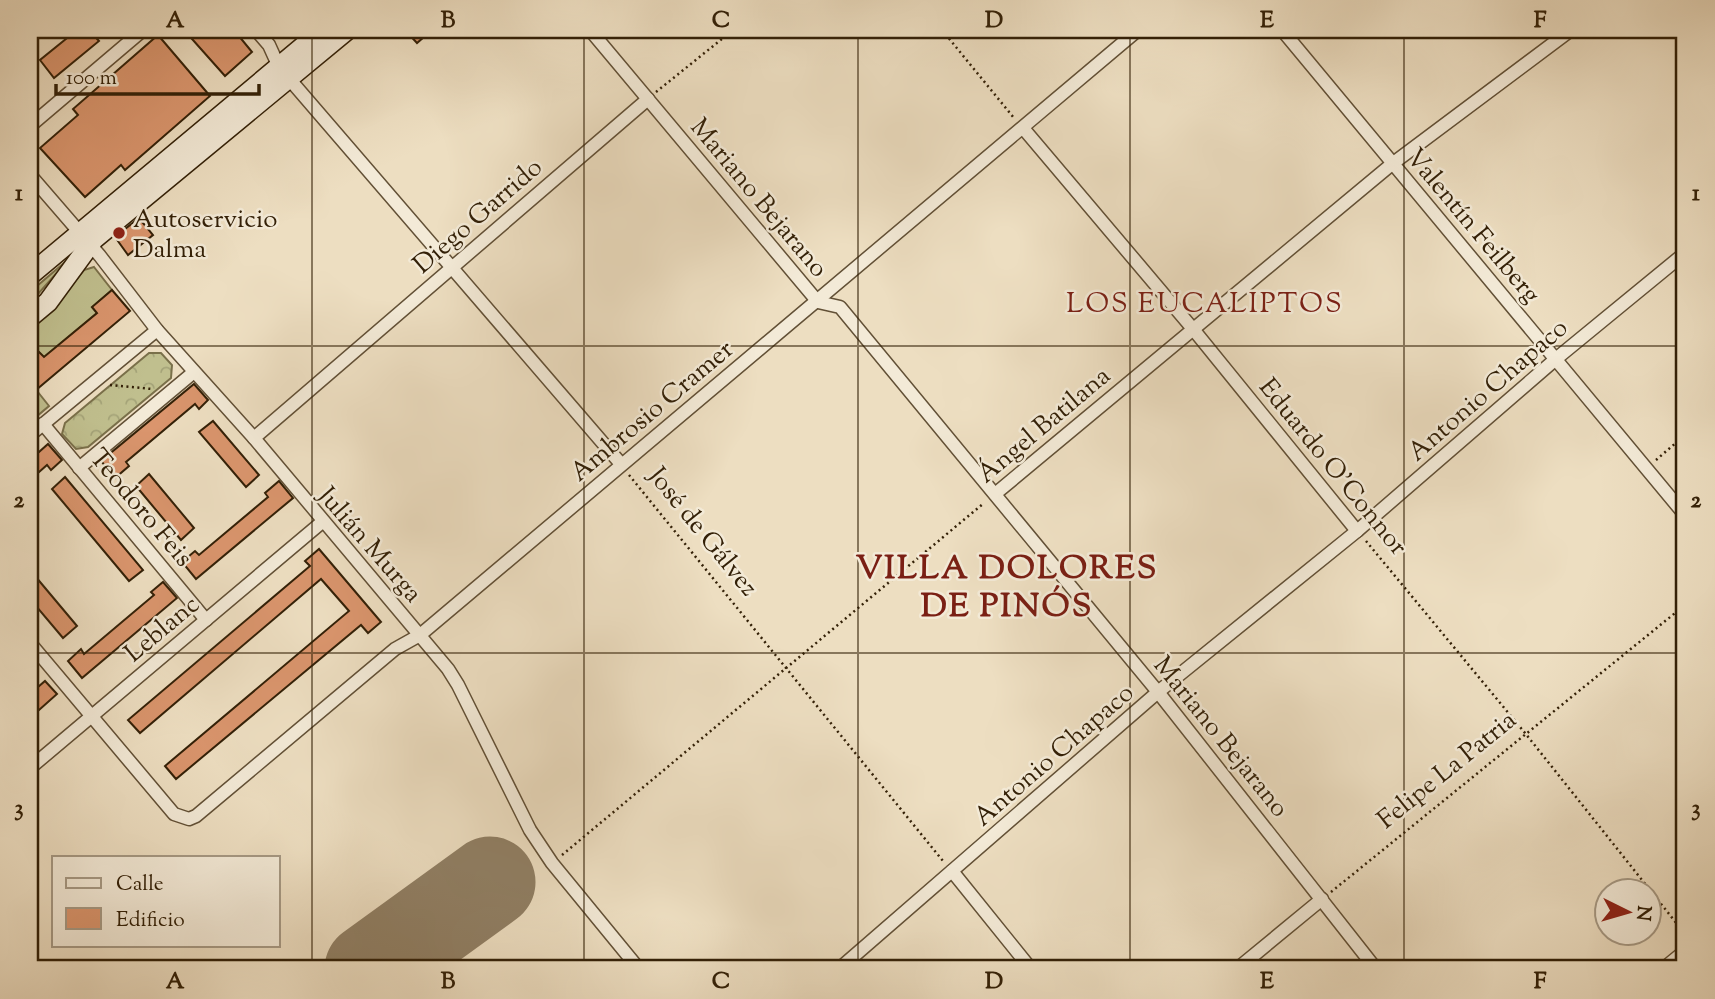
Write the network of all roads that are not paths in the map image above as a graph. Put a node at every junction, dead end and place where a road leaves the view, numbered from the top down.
1 (143, 30) edge
2 (256, 30) edge
3 (323, 30) edge
4 (347, 30) edge
5 (590, 30) edge
6 (1138, 30) edge
7 (1282, 30) edge
8 (1572, 30) edge
9 (284, 73) junction
10 (648, 99) junction
11 (30, 126) edge
12 (1023, 128) junction
13 (1392, 164) junction
14 (30, 175) edge
15 (84, 238) junction
16 (1685, 253) edge
17 (452, 265) junction
18 (30, 275) edge
19 (818, 302) junction
20 (30, 317) edge
21 (1193, 329) junction
22 (157, 330) junction
23 (1557, 358) junction
24 (194, 372) junction
25 (43, 424) junction
26 (30, 435) edge
27 (254, 439) junction
28 (621, 464) junction
29 (79, 468) junction
30 (995, 494) junction
31 (1685, 515) edge
32 (321, 523) junction
33 (1357, 531) junction
34 (206, 620) junction
35 (420, 635) junction
36 (30, 643) edge
37 (1158, 692) junction
38 (93, 717) junction
39 (30, 768) edge
40 (952, 872) junction
41 (1322, 899) junction
42 (1685, 951) edge
43 (639, 969) edge
44 (839, 969) edge
45 (1031, 969) edge
46 (1237, 969) edge
47 (1376, 969) edge
48 (1663, 969) edge

1 - 11 street
2 - 9 street, José de Gálvez
3 - 9 main road
4 - 9 main road
5 - 10 street, Mariano Bejarano
6 - 12 street, Ambrosio Cramer
7 - 13 street, Valentín Feilberg
8 - 13 street, Ángel Batilana
9 - 15 main road
9 - 17 street, José de Gálvez
10 - 17 street, Diego Garrido
10 - 19 street, Mariano Bejarano
12 - 19 street, Ambrosio Cramer
12 - 21 street, Eduardo O'Connor
13 - 21 street, Ángel Batilana
13 - 23 street, Valentín Feilberg
14 - 15 street, Julián Murga
15 - 18 main road
15 - 20 main road
15 - 22 street, Julián Murga
16 - 23 street, Antonio Chapaco
17 - 27 street, Diego Garrido
17 - 28 street, José de Gálvez
19 - 28 street, Ambrosio Cramer
19 - 30 street, Mariano Bejarano
21 - 30 street, Ángel Batilana
21 - 33 street, Eduardo O'Connor
22 - 24 street, Julián Murga
22 - 25 street
23 - 31 street, Valentín Feilberg
23 - 33 street, Antonio Chapaco
24 - 27 street, Julián Murga
24 - 29 street
25 - 26 street
25 - 29 street, Teodoro Feis
27 - 32 street, Julián Murga
28 - 35 street, Ambrosio Cramer
29 - 34 street, Teodoro Feis
30 - 37 street, Mariano Bejarano
32 - 34 street, Leblanc
32 - 35 street, Julián Murga
33 - 37 street, Antonio Chapaco
34 - 38 street, Leblanc
35 - 38 street, Ambrosio Cramer
35 - 43 street, Julián Murga
36 - 38 street
37 - 40 street, Antonio Chapaco
37 - 41 street, Mariano Bejarano
38 - 39 street, Leblanc
40 - 44 street, Antonio Chapaco
40 - 45 street
41 - 46 street
41 - 47 street, Mariano Bejarano
42 - 48 street

